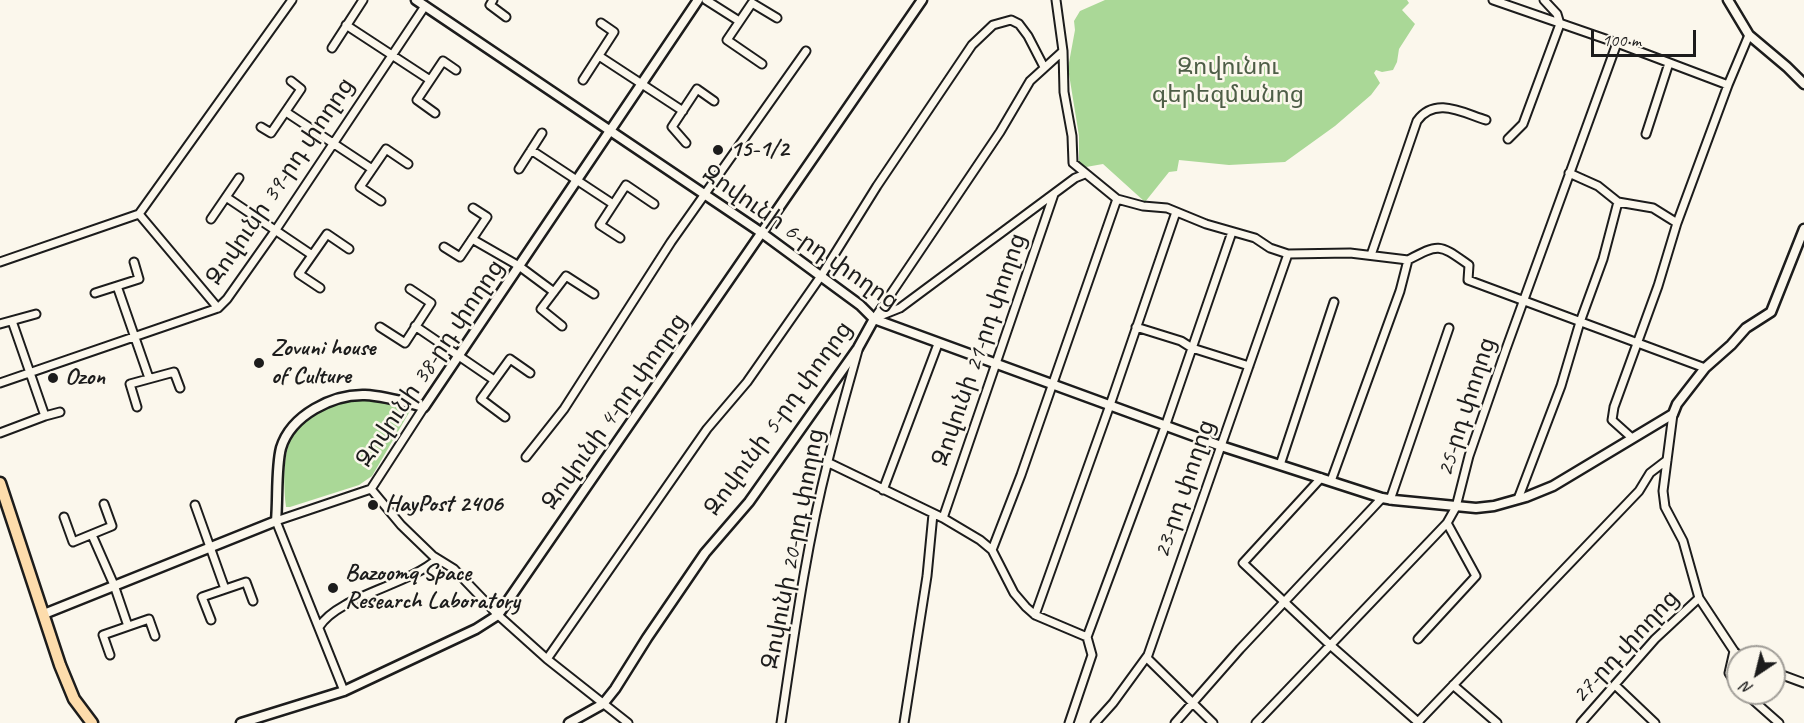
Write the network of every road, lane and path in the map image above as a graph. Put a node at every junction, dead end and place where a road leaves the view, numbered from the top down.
1 (292, 0) edge
2 (363, 0) edge
3 (416, 0) edge
4 (493, 0) edge
5 (698, 0) edge
6 (706, 0) edge
7 (922, 0) edge
8 (1056, 0) edge
9 (1493, 0) edge
10 (1544, 0) edge
11 (1728, 0) edge
12 (427, 3) edge
13 (506, 17) dead end
14 (777, 18) dead end
15 (739, 21) junction
16 (601, 23) dead end
17 (1560, 24) junction
18 (346, 26) junction
19 (1749, 34) junction
20 (1617, 43) junction
21 (332, 48) dead end
22 (806, 51) dead end
23 (1063, 51) junction
24 (392, 55) junction
25 (599, 56) junction
26 (1669, 63) junction
27 (762, 64) dead end
28 (1044, 67) junction
29 (456, 70) dead end
30 (430, 80) junction
31 (583, 80) dead end
32 (291, 81) dead end
33 (642, 84) junction
34 (1804, 84) edge
35 (1728, 85) junction
36 (714, 101) dead end
37 (683, 111) junction
38 (286, 112) junction
39 (435, 113) dead end
40 (1486, 120) dead end
41 (261, 127) dead end
42 (610, 133) junction
43 (542, 134) dead end
44 (1646, 134) dead end
45 (1508, 139) dead end
46 (334, 142) junction
47 (686, 142) dead end
48 (531, 150) junction
49 (408, 164) dead end
50 (372, 169) junction
51 (519, 169) dead end
52 (1569, 173) junction
53 (1085, 174) junction
54 (238, 178) dead end
55 (576, 180) junction
56 (1054, 194) junction
57 (704, 195) junction
58 (226, 197) junction
59 (1117, 199) junction
60 (381, 201) dead end
61 (1618, 202) junction
62 (613, 204) junction
63 (654, 204) dead end
64 (473, 208) dead end
65 (1176, 212) junction
66 (139, 214) junction
67 (211, 219) dead end
68 (1677, 223) junction
69 (1804, 229) edge
70 (275, 231) junction
71 (1232, 232) junction
72 (762, 233) junction
73 (620, 238) dead end
74 (472, 239) junction
75 (444, 247) dead end
76 (349, 249) dead end
77 (1288, 254) junction
78 (312, 255) junction
79 (1371, 255) junction
80 (1408, 260) junction
81 (0, 262) edge
82 (134, 262) dead end
83 (519, 266) junction
84 (821, 276) junction
85 (117, 286) junction
86 (320, 288) dead end
87 (410, 289) dead end
88 (554, 292) junction
89 (95, 293) dead end
90 (594, 294) dead end
91 (1524, 301) junction
92 (1334, 302) dead end
93 (218, 308) junction
94 (36, 315) dead end
95 (874, 319) junction
96 (12, 321) junction
97 (1580, 321) junction
98 (0, 324) edge
99 (415, 326) junction
100 (562, 326) dead end
101 (380, 327) dead end
102 (1136, 327) junction
103 (1449, 328) dead end
104 (135, 337) junction
105 (1636, 342) junction
106 (938, 344) junction
107 (858, 348) junction
108 (1192, 348) junction
109 (458, 356) junction
110 (996, 365) junction
111 (1249, 366) junction
112 (1705, 368) junction
113 (30, 372) junction
114 (530, 373) dead end
115 (149, 378) junction
116 (494, 380) junction
117 (0, 383) edge
118 (1053, 385) junction
119 (180, 388) dead end
120 (1110, 405) junction
121 (137, 406) dead end
122 (424, 407) junction
123 (60, 412) dead end
124 (1673, 414) junction
125 (45, 416) junction
126 (505, 417) dead end
127 (1166, 424) junction
128 (0, 433) edge
129 (1632, 438) junction
130 (1221, 446) junction
131 (526, 457) dead end
132 (1667, 460) junction
133 (827, 462) junction
134 (1280, 465) junction
135 (1321, 478) junction
136 (1330, 481) junction
137 (0, 483) edge
138 (371, 489) junction
139 (883, 490) junction
140 (1386, 499) junction
141 (1518, 499) junction
142 (104, 504) dead end
143 (195, 505) dead end
144 (1456, 507) junction
145 (933, 514) junction
146 (64, 517) dead end
147 (943, 518) junction
148 (276, 521) junction
149 (1447, 523) junction
150 (92, 535) junction
151 (210, 547) junction
152 (992, 550) junction
153 (437, 559) junction
154 (114, 585) junction
155 (225, 589) junction
156 (1699, 598) junction
157 (253, 601) dead end
158 (1284, 603) junction
159 (44, 614) junction
160 (498, 615) junction
161 (1035, 615) junction
162 (211, 620) dead end
163 (128, 626) junction
164 (319, 627) junction
165 (155, 636) dead end
166 (1087, 637) junction
167 (1418, 639) dead end
168 (1329, 645) junction
169 (1730, 645) edge
170 (110, 654) dead end
171 (1147, 658) junction
172 (547, 659) junction
173 (1786, 676) edge
174 (1804, 683) edge
175 (1453, 685) junction
176 (1615, 685) junction
177 (344, 691) junction
178 (1194, 702) junction
179 (603, 704) junction
180 (1758, 705) edge
181 (92, 723) edge
182 (241, 723) edge
183 (569, 723) edge
184 (628, 723) edge
185 (781, 723) edge
186 (904, 723) edge
187 (1068, 723) edge
188 (1095, 723) edge
189 (1175, 723) edge
190 (1213, 723) edge
191 (1256, 723) edge
192 (1418, 723) edge
193 (1497, 723) edge
194 (1581, 723) edge
195 (1655, 723) edge
196 (1779, 723) edge

1 - 66 street
2 - 18 street
3 - 12 street, Զովունի 6-րդ փողոց
4 - 13 street
5 - 33 street, Զովունի 38-րդ փողոց
6 - 15 street
7 - 72 street, Զովունի 4-րդ փողոց
8 - 23 street
9 - 17 street
10 - 17 street
11 - 19 street
12 - 24 street, Զովունի 39-րդ փողոց
12 - 42 street, Զովունի 6-րդ փողոց
14 - 15 street
15 - 27 street
16 - 25 street
17 - 20 street
17 - 45 street
18 - 21 street
18 - 24 street
19 - 34 street
19 - 35 street
20 - 26 street
20 - 52 street, 25-րդ փողոց
22 - 57 street
23 - 28 street, Զովունի 5-րդ փողոց
23 - 53 street
24 - 30 street
24 - 46 street, Զովունի 39-րդ փողոց
25 - 31 street
25 - 33 street
26 - 35 street
26 - 44 street
28 - 84 street
28 - 95 street, Զովունի 5-րդ փողոց
29 - 30 street
30 - 39 street
32 - 38 street
33 - 37 street
33 - 42 street, Զովունի 38-րդ փողոց
35 - 68 street
36 - 37 street
37 - 47 street
38 - 41 street
38 - 46 street
40 - 79 street
42 - 55 street, Զովունի 38-րդ փողոց
42 - 57 street, Զովունի 6-րդ փողոց
43 - 48 street
46 - 50 street
46 - 70 street, Զովունի 39-րդ փողոց
48 - 51 street
48 - 55 street
49 - 50 street
50 - 60 street
52 - 61 street
52 - 91 street, 25-րդ փողոց
53 - 56 street
53 - 59 street
54 - 58 street
55 - 62 street
55 - 83 street, Զովունի 38-րդ փողոց
56 - 95 street
56 - 110 street, Զովունի 21-րդ փողոց
57 - 72 street, Զովունի 6-րդ փողոց
57 - 131 street
58 - 67 street
58 - 70 street
59 - 65 street
59 - 118 street
61 - 68 street
61 - 97 street
62 - 63 street
62 - 73 street
64 - 74 street
65 - 71 street
65 - 102 street
66 - 81 street
66 - 93 street
68 - 105 street
69 - 112 street
70 - 78 street
70 - 93 street, Զովունի 39-րդ փողոց
71 - 77 street
71 - 108 street
72 - 84 street, Զովունի 6-րդ փողոց
72 - 160 street, Զովունի 4-րդ փողոց
74 - 75 street
74 - 83 street
76 - 78 street
77 - 79 street
77 - 111 street, 23-րդ փողոց
78 - 86 street
79 - 80 street
80 - 91 street
80 - 136 street
82 - 85 street
83 - 88 street
83 - 109 street, Զովունի 38-րդ փողոց
84 - 95 street, Զովունի 6-րդ փողոց
84 - 172 street
85 - 89 street
85 - 104 street
87 - 99 street
88 - 90 street
88 - 100 street
91 - 97 street
91 - 144 street, 25-րդ փողոց
92 - 134 street
93 - 104 street, Զովունի 39-րդ փողոց
94 - 96 street
95 - 106 street, Զովունի 6-րդ փողոց
95 - 107 street, Զովունի 5-րդ փողոց
96 - 98 street
96 - 113 street
97 - 105 street
97 - 141 street
99 - 101 street
99 - 109 street
102 - 108 street
102 - 120 street
103 - 140 street
104 - 113 street, Զովունի 39-րդ փողոց
104 - 115 street
105 - 112 street
105 - 129 street
106 - 110 street, Զովունի 6-րդ փողոց
106 - 139 street
107 - 133 street, Զովունի 20-րդ փողոց
107 - 179 street, Զովունի 5-րդ փողոց
108 - 111 street
108 - 127 street
109 - 116 street
109 - 122 street, Զովունի 38-րդ փողոց
110 - 118 street, Զովունի 6-րդ փողոց
110 - 147 street, Զովունի 21-րդ փողոց
111 - 130 street, 23-րդ փողոց
112 - 124 street
113 - 117 street, Զովունի 39-րդ փողոց
113 - 125 street
114 - 116 street
115 - 119 street
115 - 121 street
116 - 126 street
118 - 120 street, Զովունի 6-րդ փողոց
118 - 152 street
120 - 127 street, Զովունի 6-րդ փողոց
120 - 161 street
122 - 138 street, Զովունի 38-րդ փողոց
122 - 148 street
123 - 125 street
124 - 129 street, Զովունի 6-րդ փողոց
124 - 132 street
125 - 128 street
127 - 130 street, Զովունի 6-րդ փողոց
127 - 166 street
129 - 141 street, Զովունի 6-րդ փողոց
130 - 134 street, Զովունի 6-րդ փողոց
130 - 171 street, 23-րդ փողոց
132 - 156 street
132 - 175 street
133 - 139 street
133 - 185 street, Զովունի 20-րդ փողոց
134 - 135 street, Զովունի 6-րդ փողոց
135 - 136 street, Զովունի 6-րդ փողոց
135 - 158 street
136 - 140 street, Զովունի 6-րդ փողոց
137 - 159 main road
138 - 148 street, Զովունի 38-րդ փողոց
138 - 153 street
139 - 145 street
140 - 144 street, Զովունի 6-րդ փողոց
140 - 158 street
141 - 144 street, Զովունի 6-րդ փողոց
142 - 150 street
143 - 151 street
144 - 149 street, 25-րդ փողոց
145 - 147 street
145 - 186 street
146 - 150 street
147 - 152 street
148 - 151 street, Զովունի 38-րդ փողոց
148 - 164 street
149 - 167 street
149 - 168 street, 25-րդ փողոց
150 - 154 street
151 - 154 street, Զովունի 38-րդ փողոց
151 - 155 street
152 - 161 street
153 - 160 street
153 - 164 street
154 - 159 street, Զովունի 38-րդ փողոց
154 - 163 street
155 - 157 street
155 - 162 street
156 - 169 street
156 - 176 street, 27-րդ փողոց
158 - 168 street
158 - 178 street
159 - 181 main road
160 - 172 street
160 - 177 street, Զովունի 4-րդ փողոց
161 - 166 street
163 - 165 street
163 - 170 street
164 - 177 street
166 - 187 street
168 - 191 street, 25-րդ փողոց
168 - 192 street
171 - 178 street
171 - 188 street, 23-րդ փողոց
172 - 179 street
173 - 174 street
175 - 192 street
175 - 193 street
176 - 194 street, 27-րդ փողոց
176 - 195 street
177 - 182 street, Զովունի 4-րդ փողոց
178 - 189 street
178 - 190 street
179 - 183 street, Զովունի 5-րդ փողոց
179 - 184 street
180 - 196 street

